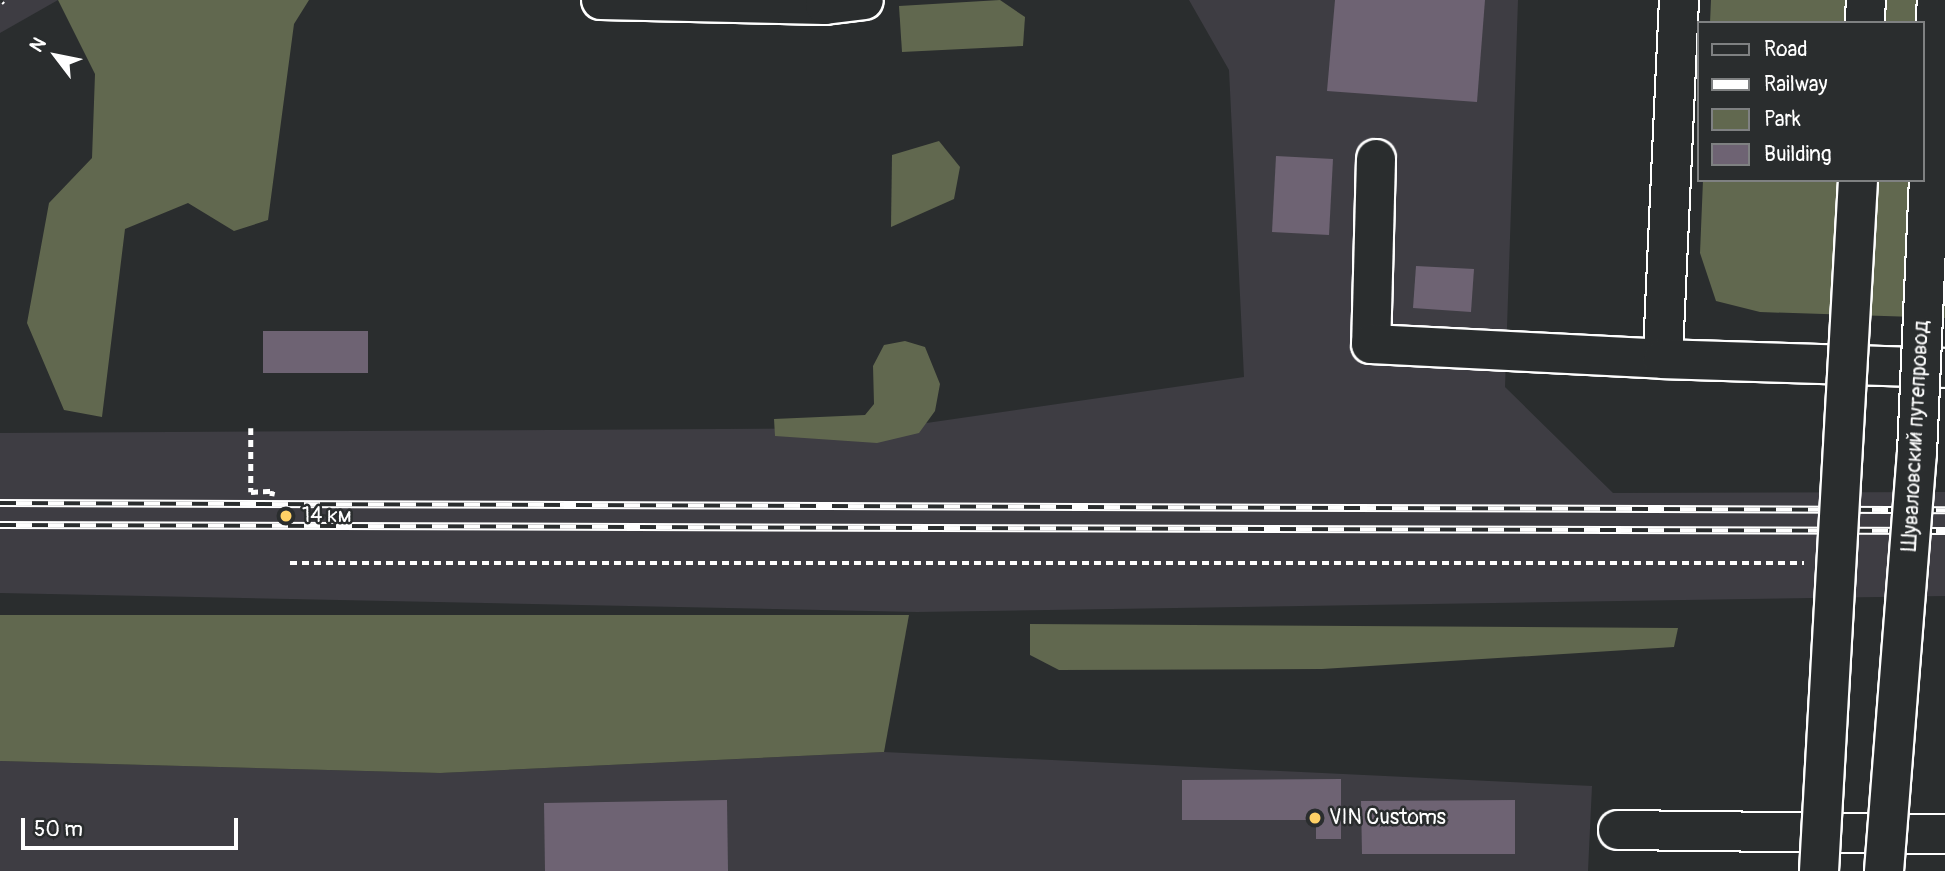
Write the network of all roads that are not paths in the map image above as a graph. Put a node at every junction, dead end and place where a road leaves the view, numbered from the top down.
1 (601, 0) edge
2 (864, 0) edge
3 (1679, 0) edge
4 (1866, 0) edge
5 (1937, 0) edge
6 (1865, 21) edge
7 (1376, 159) dead end
8 (1858, 182) edge
9 (1663, 359) junction
10 (1945, 368) edge
11 (1618, 830) dead end
12 (1945, 834) edge
13 (1819, 871) edge
14 (1884, 871) edge

1 - 2 main road
3 - 9 main road
4 - 6 main road
5 - 14 main road, Шуваловский путепровод, bridge
7 - 9 main road
8 - 13 main road, bridge
9 - 10 main road
11 - 12 main road

